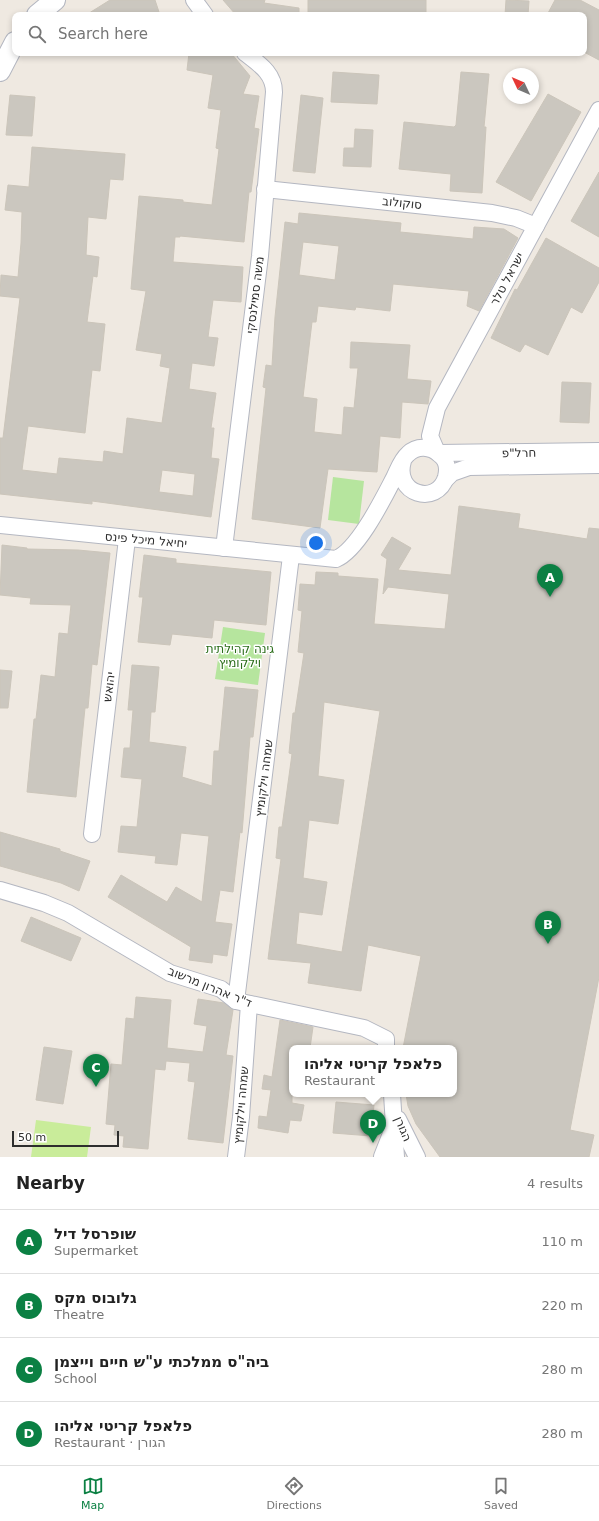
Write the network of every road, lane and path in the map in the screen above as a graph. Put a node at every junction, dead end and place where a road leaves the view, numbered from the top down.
1 (55, 0) edge
2 (194, 0) edge
3 (41, 12) edge
4 (203, 12) edge
5 (12, 48) edge
6 (249, 56) edge
7 (0, 71) edge
8 (599, 110) edge
9 (265, 189) junction
10 (536, 226) junction
11 (599, 451) edge
12 (438, 453) junction
13 (403, 461) junction
14 (599, 465) edge
15 (446, 479) junction
16 (418, 493) junction
17 (375, 512) junction
18 (0, 525) edge
19 (127, 539) junction
20 (224, 548) junction
21 (292, 556) junction
22 (92, 834) dead end
23 (0, 890) edge
24 (243, 1002) junction
25 (386, 1043) edge
26 (392, 1097) edge
27 (395, 1129) junction
28 (236, 1157) edge
29 (384, 1157) edge
30 (396, 1157) edge
31 (417, 1157) edge

1 - 3 street
2 - 4 street
5 - 7 street
6 - 9 street, משה סמילנסקי
8 - 10 street, ישראל טלר
9 - 10 street, סוקולוב
9 - 20 street, משה סמילנסקי
10 - 12 street, ישראל טלר
11 - 12 street, חרל"פ
12 - 13 street
12 - 15 street
13 - 16 street
13 - 17 street
14 - 15 street, חרל"פ
15 - 16 street
16 - 17 street
17 - 21 street
18 - 19 street, יחיאל מיכל פינס
19 - 20 street, יחיאל מיכל פינס
19 - 22 street, יהואש
20 - 21 street, יחיאל מיכל פינס
21 - 24 street, שמחה וילקומיץ
23 - 24 street, ד"ר אהרון מרשוב
24 - 25 street, ד"ר אהרון מרשוב
24 - 28 street, שמחה וילקומיץ
26 - 27 street, הגורן
26 - 31 street, הגורן
27 - 29 street
27 - 30 street, הגורן

